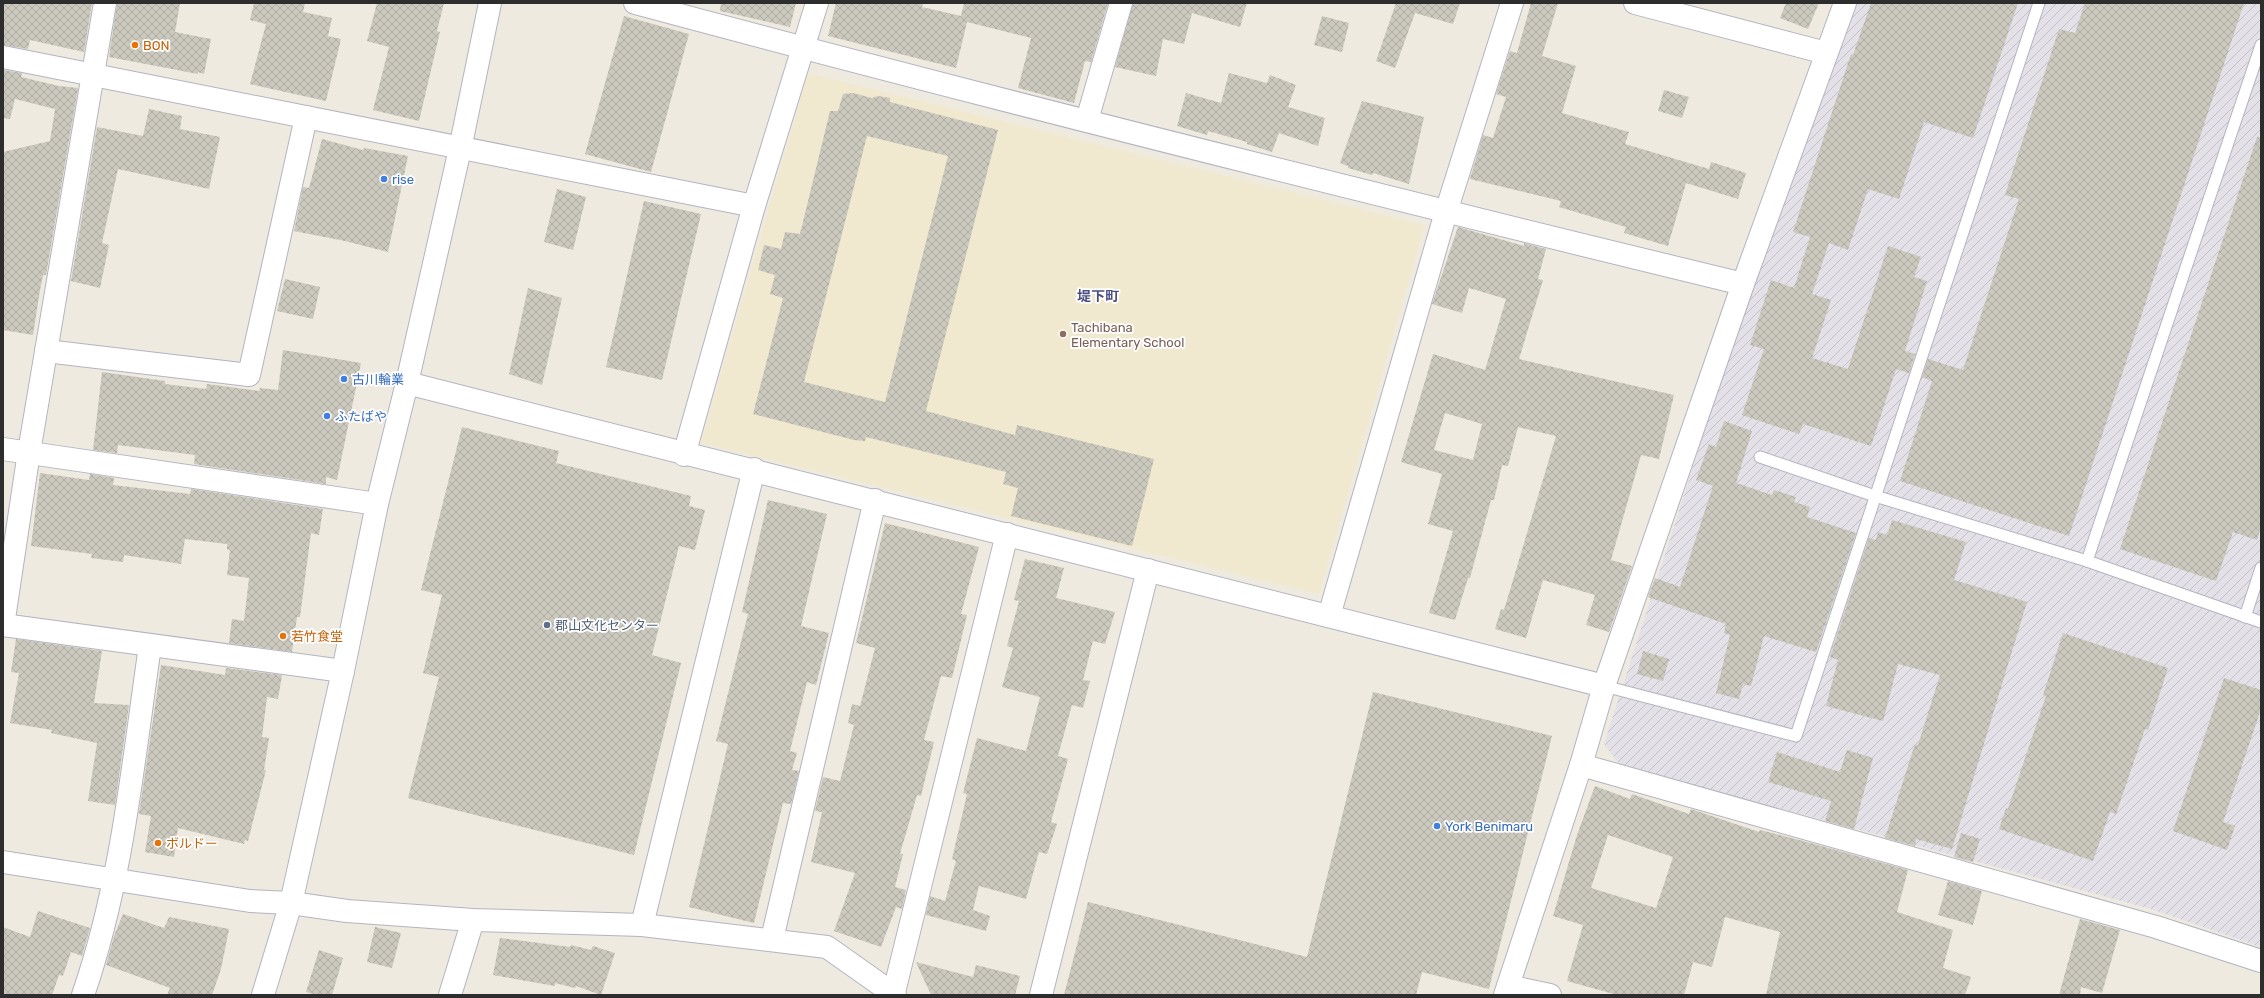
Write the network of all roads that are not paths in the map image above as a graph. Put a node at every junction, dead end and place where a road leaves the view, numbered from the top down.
1 (105, 3) edge
2 (490, 3) edge
3 (635, 3) edge
4 (817, 3) edge
5 (1121, 3) edge
6 (1512, 3) edge
7 (1635, 3) edge
8 (1845, 3) edge
9 (2039, 3) edge
10 (2261, 45) edge
11 (804, 49) junction
12 (1826, 53) junction
13 (3, 57) edge
14 (93, 75) junction
15 (306, 117) junction
16 (1087, 120) junction
17 (460, 149) junction
18 (754, 206) junction
19 (1446, 212) junction
20 (1742, 284) junction
21 (46, 351) junction
22 (407, 383) junction
23 (3, 449) edge
24 (29, 452) junction
25 (684, 455) junction
26 (1760, 457) dead end
27 (754, 469) junction
28 (1875, 496) junction
29 (875, 500) junction
30 (377, 504) junction
31 (1007, 534) junction
32 (2087, 561) junction
33 (2261, 568) edge
34 (1148, 570) junction
35 (1329, 616) junction
36 (2246, 617) junction
37 (2261, 622) edge
38 (3, 625) edge
39 (150, 646) junction
40 (343, 671) junction
41 (1604, 686) junction
42 (1581, 765) junction
43 (3, 862) edge
44 (115, 879) junction
45 (291, 903) junction
46 (473, 920) junction
47 (642, 925) junction
48 (772, 939) junction
49 (2261, 961) edge
50 (1507, 990) edge
51 (895, 993) edge
52 (83, 995) edge
53 (263, 995) edge
54 (450, 995) edge
55 (1041, 995) edge
56 (1550, 995) edge

1 - 14 street
2 - 17 street
3 - 11 street
4 - 11 street
5 - 16 street
6 - 19 street
7 - 12 street
8 - 12 street
9 - 28 lane
10 - 32 lane
11 - 16 street
11 - 18 street
12 - 20 street
13 - 14 street
14 - 15 street
14 - 21 street
15 - 17 street
15 - 21 street
16 - 19 street
17 - 18 street
17 - 22 street
18 - 25 street
19 - 20 street
19 - 35 street
20 - 41 street
21 - 24 street
22 - 25 street
22 - 30 street
23 - 24 street
24 - 30 street
24 - 38 street
25 - 27 street
26 - 28 lane
27 - 29 street
27 - 47 street
28 - 32 lane
28 - 41 lane
29 - 31 street
29 - 48 street
30 - 40 street
31 - 34 street
31 - 51 street
32 - 36 lane
33 - 36 lane
34 - 35 street
34 - 55 street
35 - 41 street
36 - 37 lane
38 - 39 street
39 - 40 street
39 - 44 street
40 - 45 street
41 - 42 street
42 - 49 street
42 - 50 street
43 - 44 street
44 - 45 street
44 - 52 street
45 - 46 street
45 - 53 street
46 - 47 street
46 - 54 street
47 - 48 street
48 - 51 street
50 - 56 street

